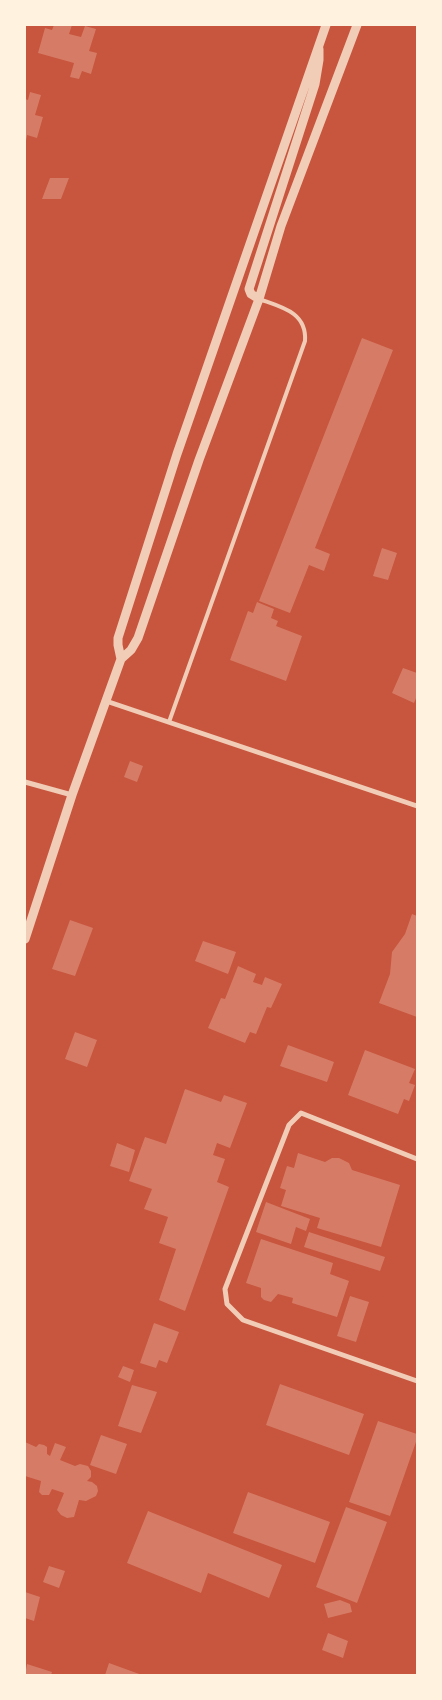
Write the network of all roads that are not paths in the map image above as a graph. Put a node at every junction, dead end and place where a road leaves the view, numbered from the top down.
1 (326, 25) edge
2 (357, 25) edge
3 (319, 44) junction
4 (260, 299) junction
5 (120, 659) junction
6 (106, 701) junction
7 (169, 722) junction
8 (25, 782) edge
9 (72, 795) junction
10 (417, 806) edge
11 (25, 939) edge
12 (417, 1158) edge
13 (417, 1381) edge

1 - 3 street
2 - 4 street
3 - 4 street
3 - 5 street
4 - 5 street
4 - 7 lane
5 - 6 street
6 - 7 street
6 - 9 street
7 - 10 street
8 - 9 street
9 - 11 street
12 - 13 street

